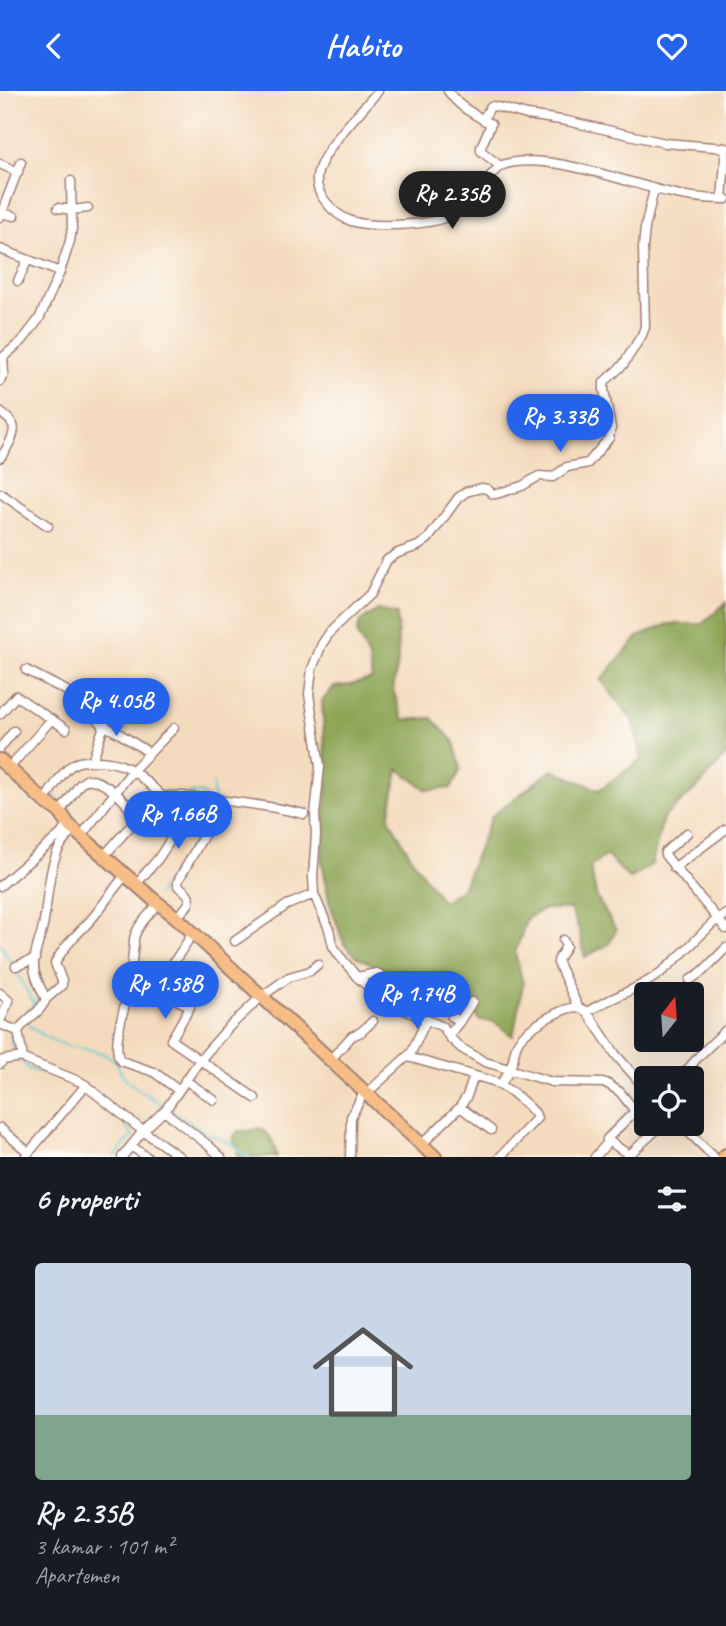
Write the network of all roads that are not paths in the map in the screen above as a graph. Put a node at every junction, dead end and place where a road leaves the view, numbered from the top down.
1 (378, 91) edge
2 (448, 91) edge
3 (483, 120) junction
4 (726, 148) edge
5 (21, 162) dead end
6 (0, 164) edge
7 (500, 166) junction
8 (18, 171) junction
9 (71, 181) dead end
10 (654, 189) junction
11 (724, 199) edge
12 (58, 208) dead end
13 (88, 208) dead end
14 (73, 210) junction
15 (1, 215) edge
16 (15, 216) dead end
17 (0, 249) edge
18 (27, 261) junction
19 (60, 272) junction
20 (18, 281) dead end
21 (1, 359) edge
22 (0, 381) edge
23 (0, 412) edge
24 (0, 458) edge
25 (0, 493) edge
26 (48, 526) dead end
27 (26, 670) dead end
28 (113, 705) dead end
29 (0, 714) edge
30 (51, 720) junction
31 (103, 725) junction
32 (174, 728) dead end
33 (66, 729) dead end
34 (14, 731) dead end
35 (0, 748) edge
36 (148, 752) junction
37 (92, 761) junction
38 (4, 764) edge
39 (133, 770) junction
40 (64, 773) junction
41 (80, 784) junction
42 (114, 793) junction
43 (163, 797) junction
44 (194, 797) junction
45 (221, 800) junction
46 (44, 801) junction
47 (60, 812) junction
48 (304, 814) dead end
49 (185, 818) junction
50 (73, 829) junction
51 (726, 829) edge
52 (687, 833) dead end
53 (104, 856) junction
54 (674, 868) junction
55 (131, 879) junction
56 (0, 886) edge
57 (314, 894) junction
58 (156, 902) junction
59 (726, 913) edge
60 (176, 917) junction
61 (717, 920) junction
62 (726, 929) edge
63 (193, 933) junction
64 (563, 940) dead end
65 (235, 941) dead end
66 (726, 948) edge
67 (35, 959) junction
68 (318, 964) dead end
69 (16, 966) dead end
70 (357, 977) junction
71 (690, 980) dead end
72 (0, 993) edge
73 (261, 997) junction
74 (46, 999) junction
75 (472, 1002) dead end
76 (578, 1007) junction
77 (587, 1012) junction
78 (427, 1019) junction
79 (373, 1021) dead end
80 (460, 1021) junction
81 (0, 1023) edge
82 (21, 1026) junction
83 (726, 1030) edge
84 (449, 1035) junction
85 (408, 1056) junction
86 (20, 1057) junction
87 (200, 1060) junction
88 (330, 1060) junction
89 (1, 1061) edge
90 (690, 1066) edge
91 (510, 1069) junction
92 (634, 1075) edge
93 (474, 1076) junction
94 (185, 1080) junction
95 (500, 1085) junction
96 (84, 1086) junction
97 (178, 1090) junction
98 (365, 1093) junction
99 (255, 1098) dead end
100 (214, 1100) dead end
101 (460, 1107) junction
102 (166, 1108) junction
103 (634, 1110) edge
104 (634, 1112) edge
105 (0, 1128) edge
106 (144, 1131) junction
107 (491, 1131) dead end
108 (650, 1136) edge
109 (692, 1136) edge
110 (609, 1142) junction
111 (422, 1145) junction
112 (131, 1146) junction
113 (27, 1155) edge
114 (122, 1157) edge
115 (147, 1157) edge
116 (180, 1157) edge
117 (221, 1157) edge
118 (351, 1157) edge
119 (435, 1157) edge
120 (500, 1157) edge
121 (595, 1157) edge
122 (714, 1157) edge

1 - 7 street
2 - 3 street
3 - 4 street
3 - 7 street
4 - 11 street
5 - 8 street
6 - 8 street
7 - 10 street
8 - 15 street
9 - 14 street
10 - 11 street
10 - 57 street
12 - 14 street
13 - 14 street
14 - 19 street
15 - 16 street
17 - 18 street
18 - 19 street
18 - 20 street
19 - 21 street
21 - 22 street
23 - 24 street
25 - 26 street
27 - 31 street
28 - 31 street
29 - 30 street
30 - 33 street
30 - 38 street
31 - 36 street
31 - 37 street
32 - 36 street
34 - 35 street
36 - 39 street
37 - 39 street
37 - 40 street
38 - 46 highway
39 - 42 street
39 - 43 street
40 - 41 street
40 - 46 street
41 - 42 street
41 - 47 street
42 - 50 street
42 - 53 street
43 - 44 street
43 - 49 street
44 - 45 street
44 - 49 street
45 - 48 street
45 - 60 street
46 - 47 highway
47 - 50 highway
49 - 55 street
50 - 53 highway
50 - 56 street
50 - 67 street
51 - 54 street
52 - 54 street
53 - 55 highway
54 - 61 street
55 - 58 highway
55 - 74 street
57 - 65 street
57 - 70 street
58 - 60 highway
58 - 97 street
59 - 61 street
60 - 63 highway
61 - 62 street
61 - 77 street
63 - 73 highway
63 - 87 street
64 - 76 street
66 - 71 street
67 - 69 street
67 - 74 street
68 - 73 street
70 - 78 street
70 - 80 street
72 - 81 street
73 - 87 street
73 - 88 highway
74 - 82 street
75 - 80 street
76 - 77 street
76 - 91 street
77 - 92 street
78 - 84 street
78 - 85 street
79 - 88 street
80 - 84 street
81 - 82 street
82 - 86 street
83 - 90 street
84 - 91 street
85 - 93 street
85 - 98 street
86 - 89 street
86 - 96 street
87 - 94 street
87 - 99 street
88 - 98 highway
91 - 95 street
91 - 103 street
93 - 95 street
93 - 101 street
94 - 97 street
94 - 100 street
95 - 120 street
96 - 106 street
96 - 113 street
97 - 102 street
98 - 111 highway
98 - 118 street
101 - 107 street
101 - 111 street
102 - 106 street
102 - 117 street
104 - 110 street
105 - 113 street
106 - 112 street
106 - 116 street
108 - 110 street
109 - 122 street
110 - 121 street
111 - 119 highway
112 - 114 street
112 - 115 street

